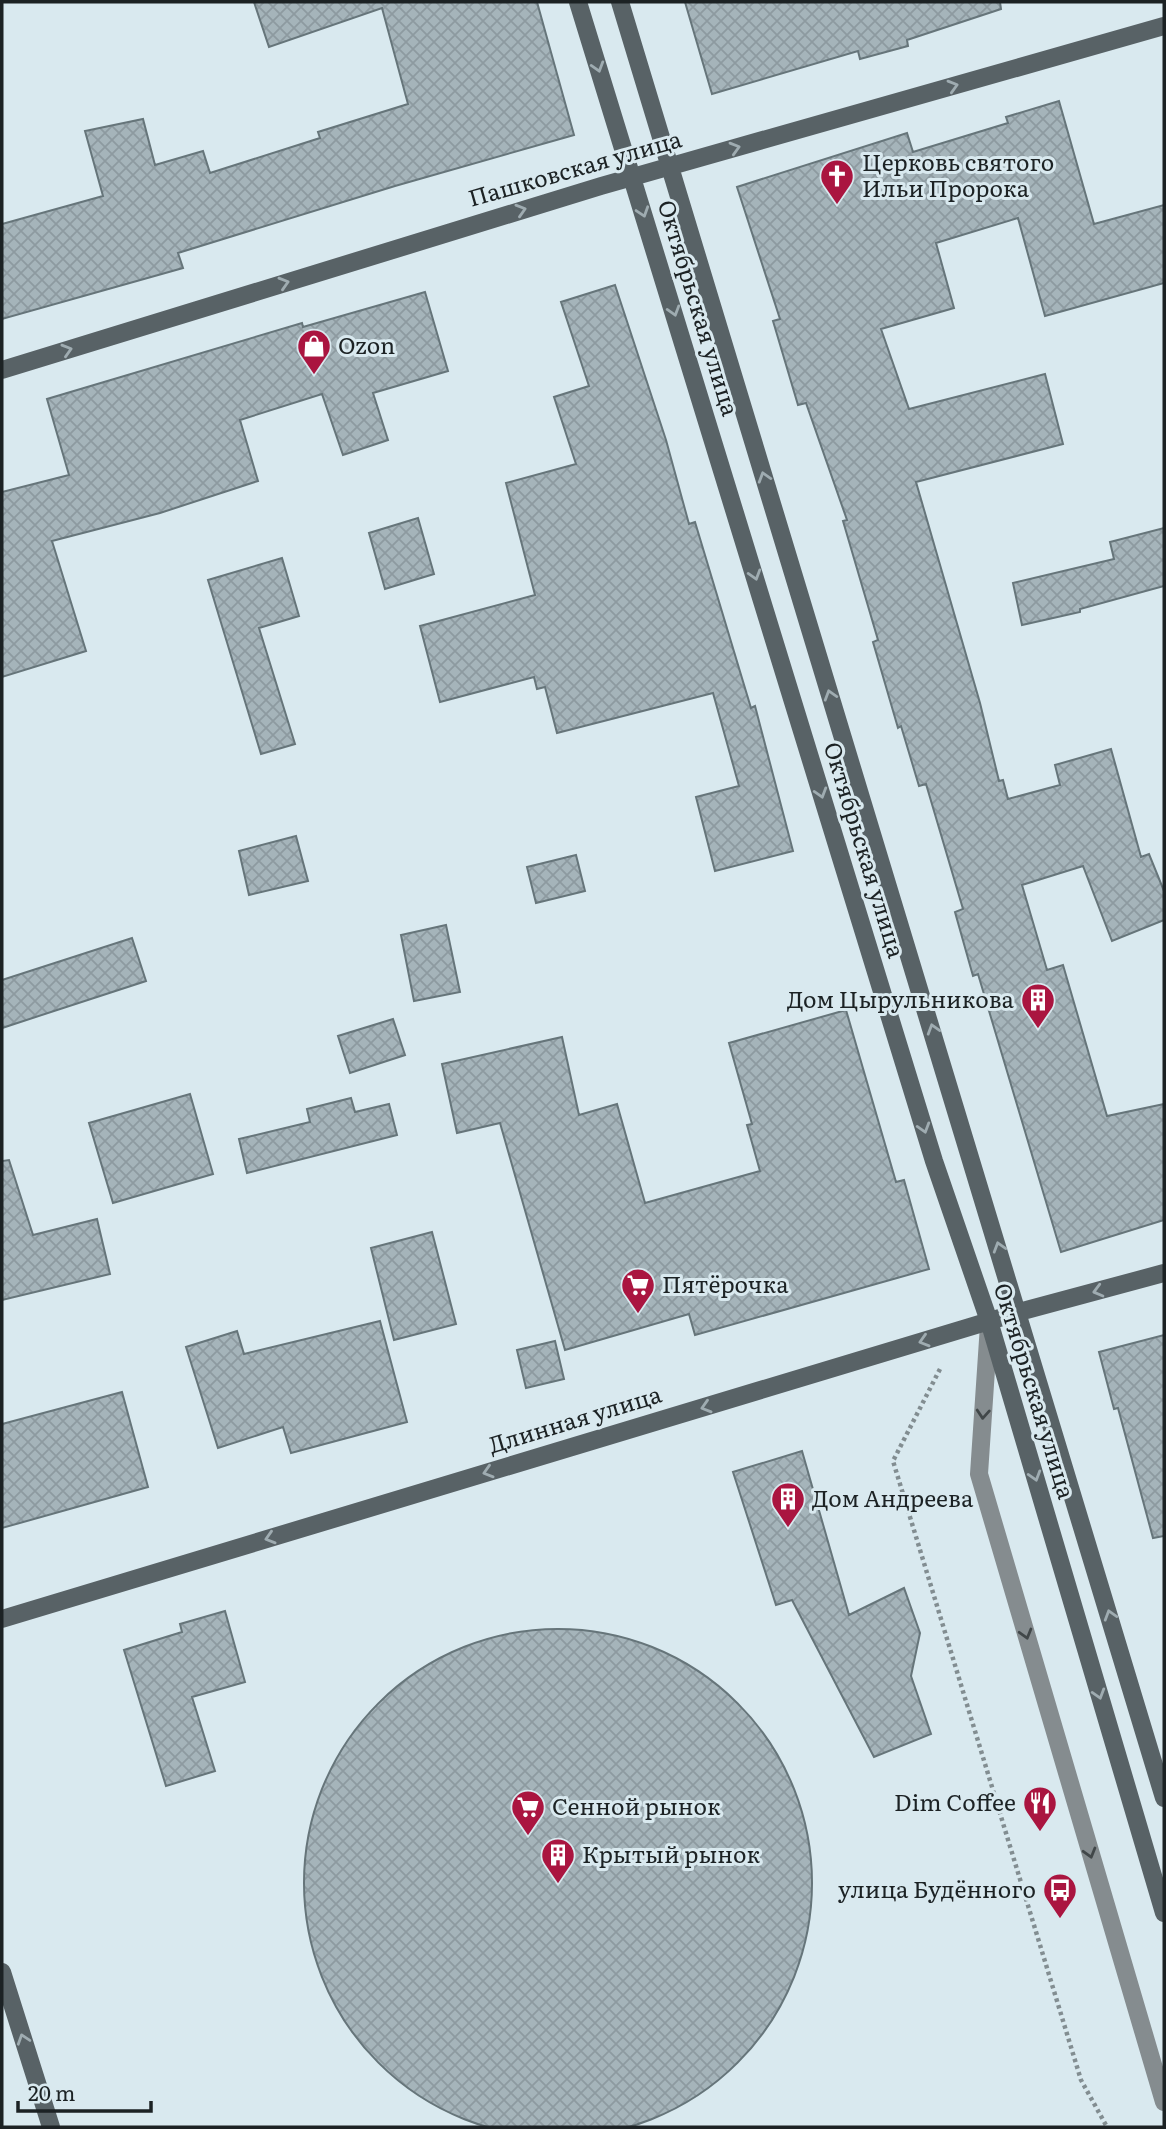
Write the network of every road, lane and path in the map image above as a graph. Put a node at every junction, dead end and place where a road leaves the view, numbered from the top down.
1 (579, 2) edge
2 (620, 2) edge
3 (1164, 26) edge
4 (669, 167) junction
5 (632, 178) junction
6 (2, 370) edge
7 (1164, 1273) edge
8 (1019, 1312) junction
9 (989, 1321) junction
10 (961, 1330) junction
11 (2, 1619) edge
12 (1164, 1798) edge
13 (1164, 1913) edge
14 (2, 1972) edge
15 (1164, 2102) edge
16 (51, 2127) edge
17 (1107, 2127) edge

1 -> 5 street, Октябрьская улица
2 - 4 street, Октябрьская улица
4 -> 3 street, Пашковская улица
4 - 5 street, Пашковская улица
8 -> 4 street, Октябрьская улица
6 -> 5 street, Пашковская улица
5 -> 9 street, Октябрьская улица
7 -> 8 street, Длинная улица
8 - 9 street, Длинная улица
12 -> 8 street, Октябрьская улица
9 - 10 street, Длинная улица
9 -> 13 street, Октябрьская улица
9 -> 15 lane
10 -> 11 street, Длинная улица
10 - 17 path
16 -> 14 street

